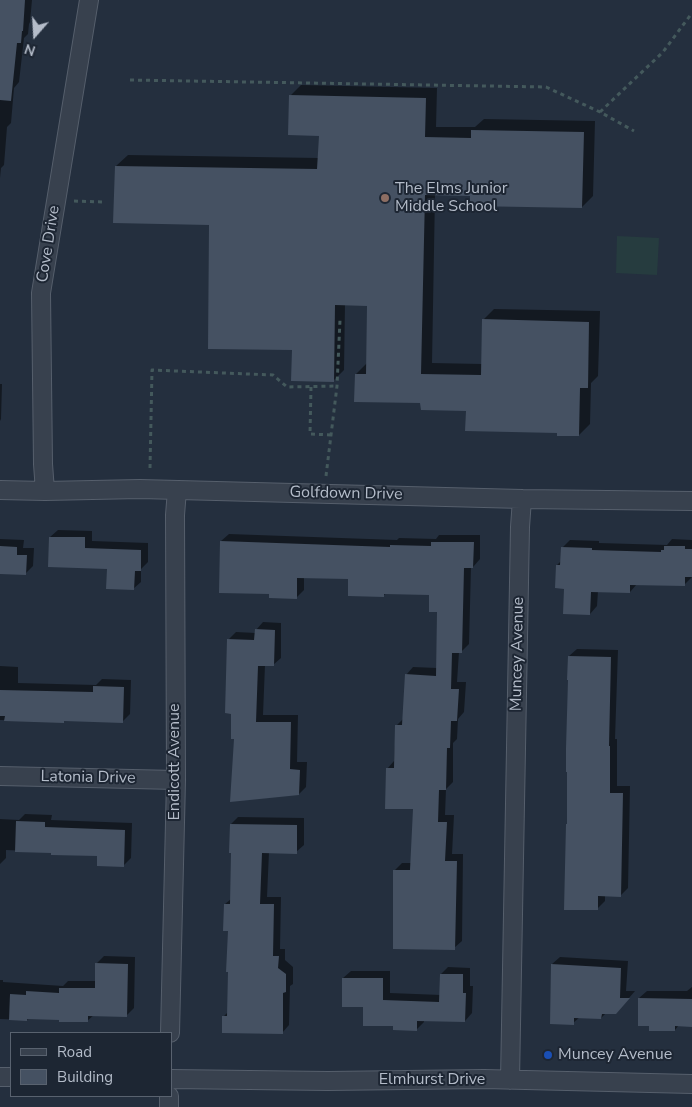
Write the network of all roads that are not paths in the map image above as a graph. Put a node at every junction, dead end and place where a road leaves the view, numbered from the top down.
1 (89, 0) edge
2 (0, 490) edge
3 (177, 490) junction
4 (45, 491) junction
5 (522, 498) junction
6 (692, 501) edge
7 (0, 776) edge
8 (176, 780) junction
9 (170, 1032) edge
10 (172, 1079) edge
11 (510, 1080) junction
12 (692, 1084) edge

1 - 4 street, Cove Drive
2 - 4 street, Golfdown Drive
3 - 4 street, Golfdown Drive
3 - 5 street, Golfdown Drive
3 - 8 street, Endicott Avenue
5 - 6 street, Golfdown Drive
5 - 11 street, Muncey Avenue
7 - 8 street, Latonia Drive
8 - 9 street, Endicott Avenue
10 - 11 street, Elmhurst Drive
11 - 12 street, Elmhurst Drive

